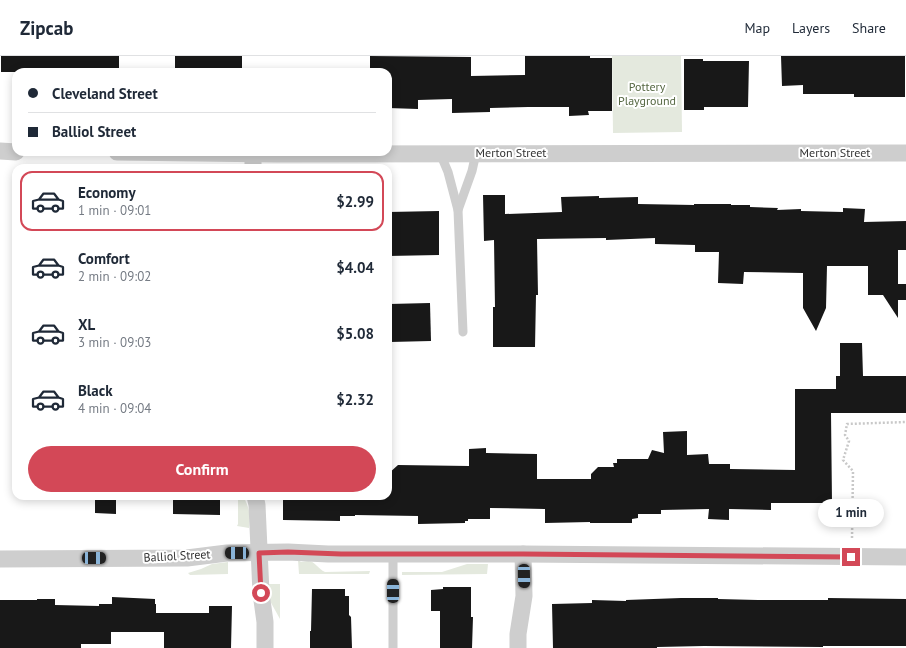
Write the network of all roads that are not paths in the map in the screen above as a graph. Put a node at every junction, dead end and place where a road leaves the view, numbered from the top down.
1 (0, 152) edge
2 (12, 152) edge
3 (440, 153) junction
4 (476, 153) junction
5 (906, 153) edge
6 (392, 155) edge
7 (177, 156) edge
8 (370, 156) edge
9 (253, 161) edge
10 (458, 210) junction
11 (463, 332) dead end
12 (256, 500) edge
13 (259, 553) junction
14 (393, 554) junction
15 (523, 554) junction
16 (906, 557) edge
17 (0, 559) edge
18 (265, 648) edge
19 (393, 648) edge
20 (518, 648) edge

1 - 2 street
3 - 4 street, Merton Street
3 - 6 street, Merton Street
3 - 10 lane
4 - 5 street, Merton Street
4 - 10 lane
7 - 9 street, Merton Street
8 - 9 street, Merton Street
10 - 11 lane
12 - 13 street
13 - 14 street, Balliol Street
13 - 17 street, Balliol Street
13 - 18 street
14 - 15 street, Balliol Street
14 - 19 lane
15 - 16 street, Balliol Street
15 - 20 street

